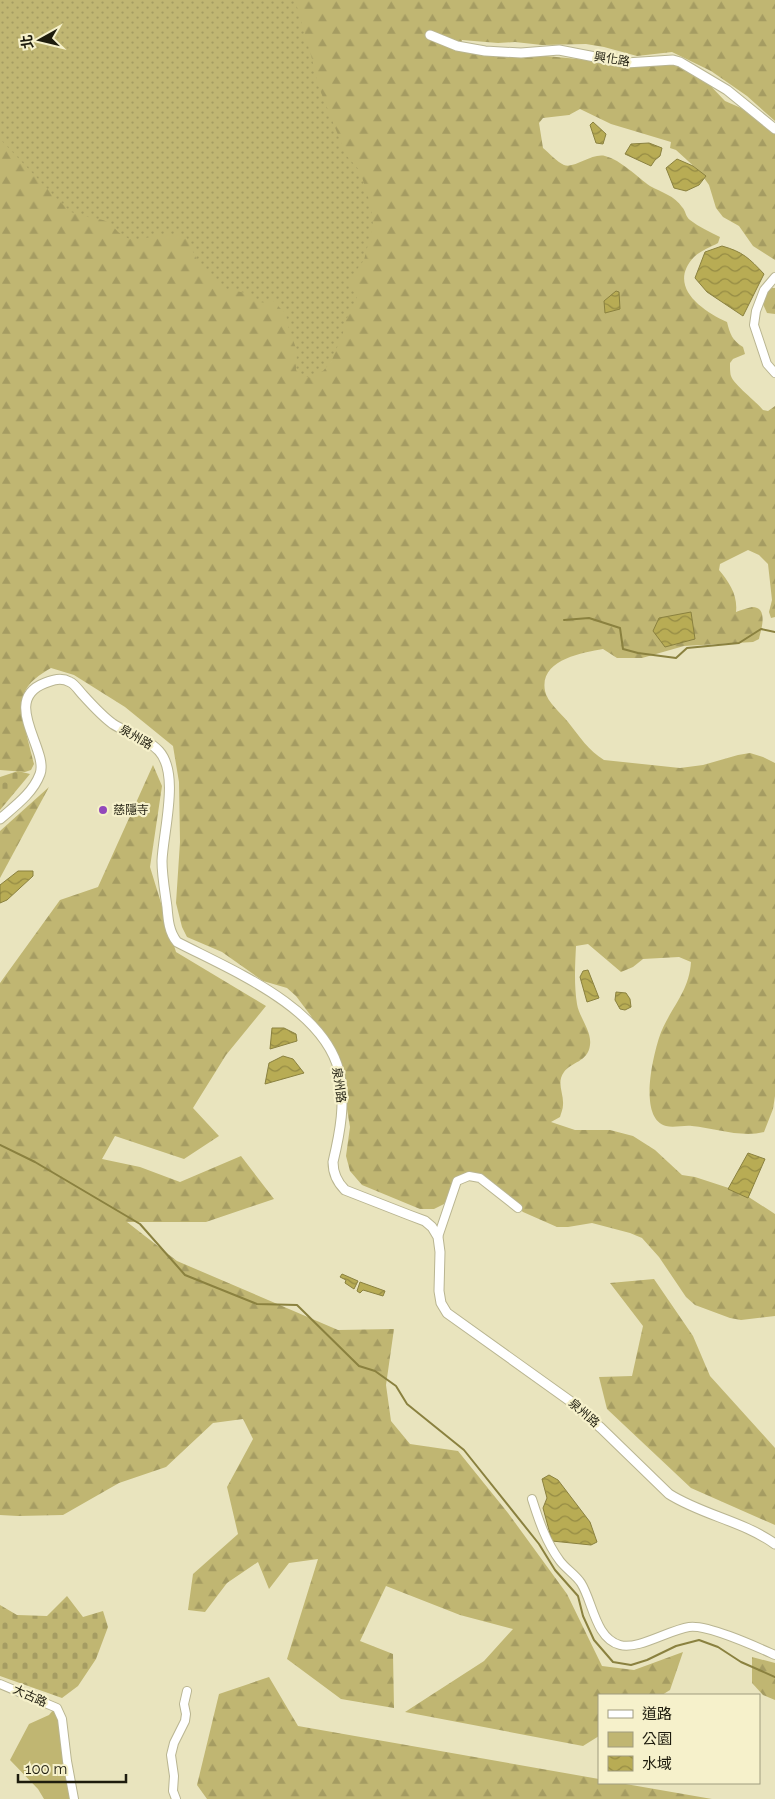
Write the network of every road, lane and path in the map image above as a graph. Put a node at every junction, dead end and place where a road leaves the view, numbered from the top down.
1 (430, 35) dead end
2 (775, 129) edge
3 (775, 277) edge
4 (775, 374) edge
5 (0, 819) edge
6 (518, 1208) dead end
7 (438, 1237) junction
8 (532, 1499) dead end
9 (775, 1544) edge
10 (775, 1655) edge
11 (0, 1684) edge
12 (187, 1690) dead end
13 (74, 1799) edge
14 (176, 1799) edge

1 - 2 street, 興化路
3 - 4 street
5 - 7 street, 泉州路
6 - 7 street
7 - 9 street, 泉州路
8 - 10 street
11 - 13 street, 大古路
12 - 14 street

